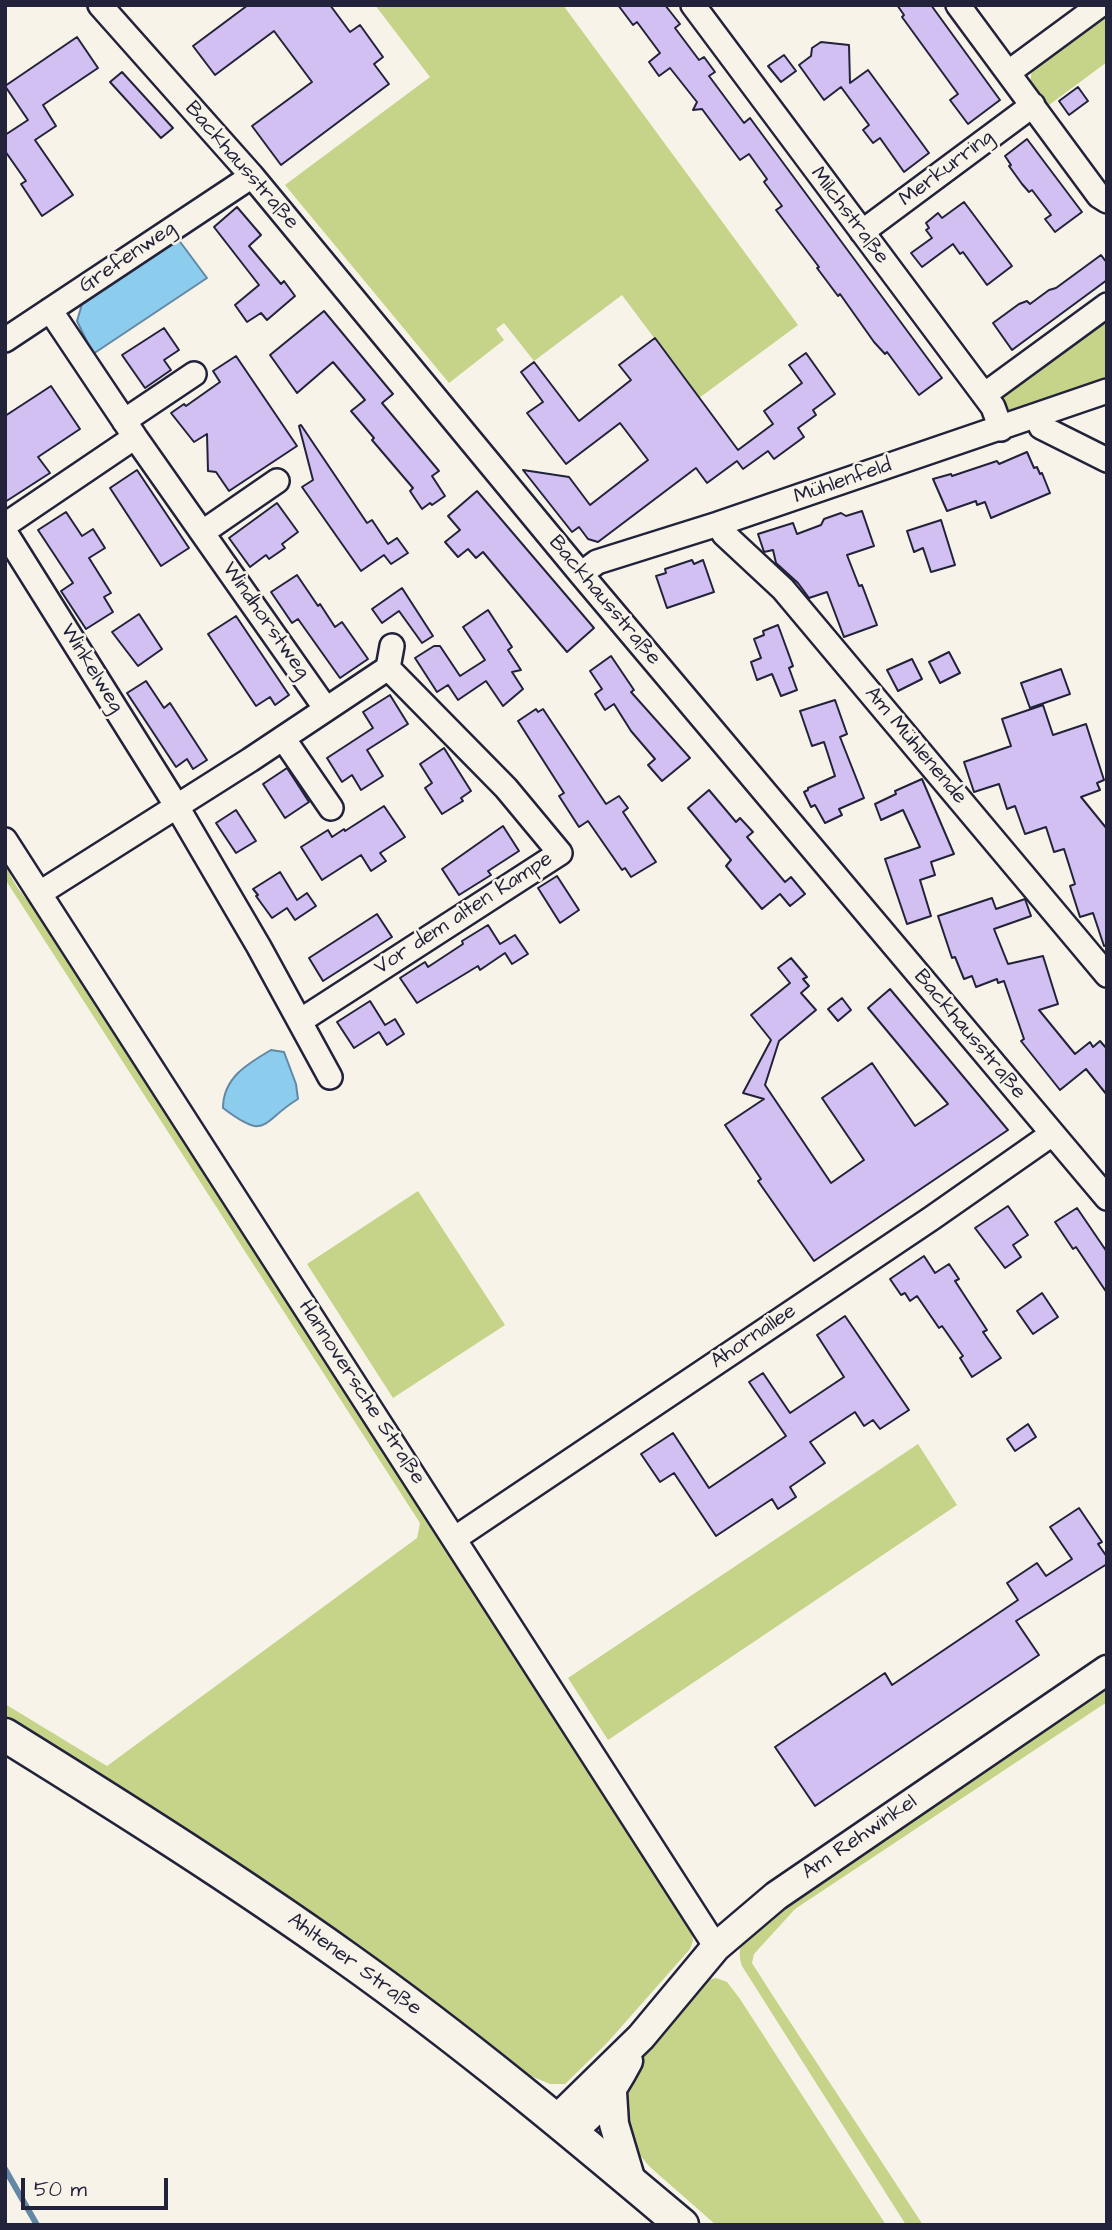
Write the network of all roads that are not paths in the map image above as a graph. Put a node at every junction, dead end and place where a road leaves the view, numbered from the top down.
1 (100, 5) edge
2 (692, 5) edge
3 (958, 5) edge
4 (1100, 5) edge
5 (1009, 72) junction
6 (1032, 105) junction
7 (252, 176) junction
8 (1107, 201) edge
9 (862, 232) junction
10 (1107, 305) edge
11 (50, 310) junction
12 (5, 340) edge
13 (194, 374) dead end
14 (1107, 391) edge
15 (984, 395) junction
16 (1037, 416) junction
17 (129, 429) junction
18 (1001, 429) junction
19 (1107, 460) edge
20 (277, 481) dead end
21 (718, 524) junction
22 (5, 525) edge
23 (5, 532) edge
24 (203, 532) junction
25 (581, 574) junction
26 (327, 709) junction
27 (284, 738) junction
28 (176, 805) junction
29 (331, 808) dead end
30 (5, 840) edge
31 (40, 893) junction
32 (1107, 975) edge
33 (299, 1021) junction
34 (330, 1077) dead end
35 (1052, 1134) junction
36 (1107, 1198) edge
37 (454, 1539) junction
38 (1107, 1670) edge
39 (5, 1735) edge
40 (716, 1947) junction
41 (641, 2037) junction
42 (612, 2092) junction
43 (564, 2126) junction
44 (631, 2181) junction
45 (682, 2225) edge

1 - 7 street, Backhausstraße
2 - 9 street, Milchstraße
3 - 5 street
4 - 5 street
5 - 6 street
6 - 8 street
6 - 9 street, Merkurring
7 - 11 street, Grefenweg
7 - 25 street, Backhausstraße
9 - 15 street, Milchstraße
10 - 15 street
11 - 12 street, Grefenweg
11 - 17 street, Windhorstweg
13 - 17 street
14 - 16 street, Mühlenfeld
15 - 18 street, Milchstraße
16 - 18 street, Mühlenfeld
16 - 19 street
17 - 22 street
17 - 24 street, Windhorstweg
18 - 21 street, Mühlenfeld
20 - 24 street
21 - 25 street, Mühlenfeld
21 - 32 street, Am Mühlenende
23 - 28 street, Winkelweg
24 - 26 street, Windhorstweg
25 - 35 street, Backhausstraße
26 - 27 street, Vor dem alten Kampe
26 - 33 street, Vor dem alten Kampe
27 - 28 street, Vor dem alten Kampe
27 - 29 street
28 - 31 street, Vor dem alten Kampe
28 - 33 street
30 - 31 street, Hannoversche Straße
31 - 37 street, Hannoversche Straße
33 - 34 street
35 - 36 street, Backhausstraße
35 - 37 street, Ahornallee
37 - 40 street, Hannoversche Straße
38 - 40 street, Am Rehwinkel
39 - 43 main road, Ahltener Straße
40 - 41 street, Am Rehwinkel
41 - 42 street, Am Rehwinkel
41 - 43 street, Am Rehwinkel
42 - 43 street, Am Rehwinkel
42 - 44 street
43 - 44 main road, Ahltener Straße
44 - 45 main road, Ahltener Straße

